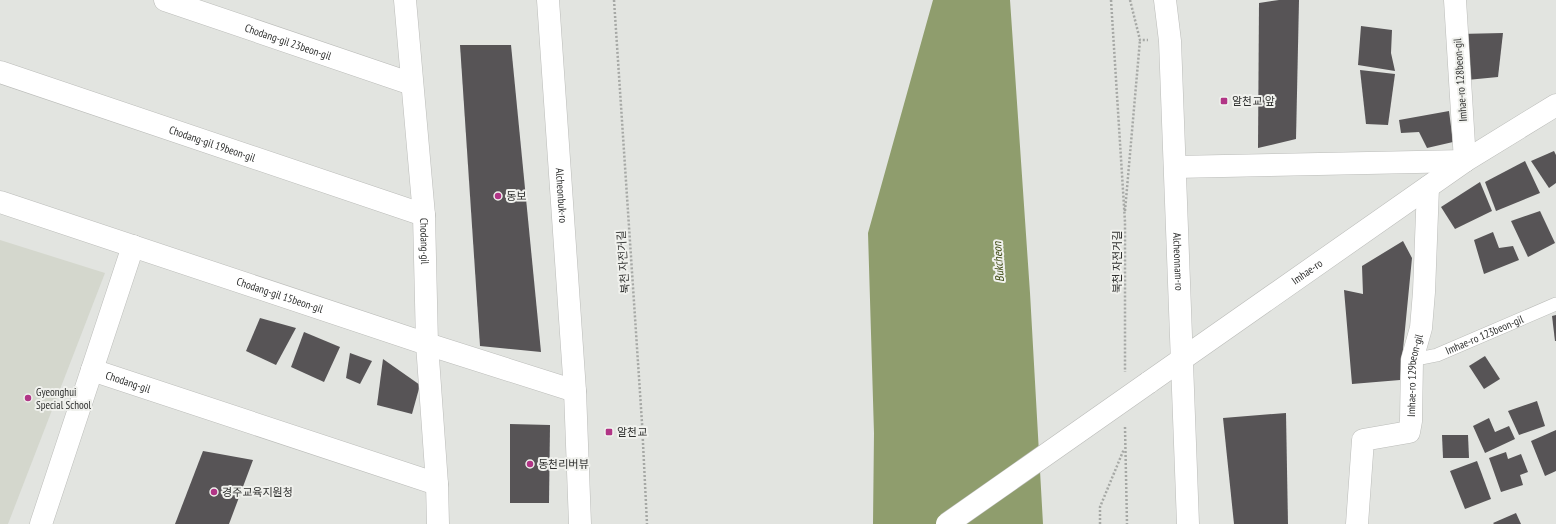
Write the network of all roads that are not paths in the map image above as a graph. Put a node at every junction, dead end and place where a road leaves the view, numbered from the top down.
1 (165, 0) edge
2 (405, 0) edge
3 (548, 0) edge
4 (1165, 0) edge
5 (1455, 0) edge
6 (0, 72) edge
7 (412, 84) junction
8 (1556, 105) edge
9 (1465, 161) junction
10 (1175, 166) junction
11 (1428, 187) junction
12 (0, 202) edge
13 (424, 215) junction
14 (133, 246) junction
15 (1556, 304) edge
16 (428, 344) junction
17 (1182, 359) junction
18 (1412, 360) junction
19 (92, 370) junction
20 (575, 391) junction
21 (437, 484) junction
22 (41, 524) edge
23 (438, 524) edge
24 (580, 524) edge
25 (947, 524) edge
26 (1188, 524) edge
27 (1357, 524) edge

1 - 7 street, Chodang-gil 23beon-gil
2 - 7 street, Chodang-gil
3 - 20 street, Alcheonbuk-ro
4 - 10 street, Alcheonnam-ro
5 - 9 street, Imhae-ro 128beon-gil
6 - 13 street, Chodang-gil 19beon-gil
7 - 13 street, Chodang-gil
8 - 9 street, Imhae-ro
9 - 10 street
9 - 11 street, Imhae-ro
10 - 17 street, Alcheonnam-ro
11 - 17 street, Imhae-ro
11 - 18 street, Imhae-ro 129beon-gil
12 - 14 street, Chodang-gil 15beon-gil
13 - 16 street, Chodang-gil
14 - 16 street, Chodang-gil 15beon-gil
14 - 19 street
15 - 18 lane, Imhae-ro 123beon-gil
16 - 20 street
16 - 21 street, Chodang-gil
17 - 25 street, Imhae-ro, bridge
17 - 26 street, Alcheonnam-ro
18 - 27 street, Imhae-ro 129beon-gil
19 - 21 street, Chodang-gil
19 - 22 street
20 - 24 street, Alcheonbuk-ro
21 - 23 street, Chodang-gil

